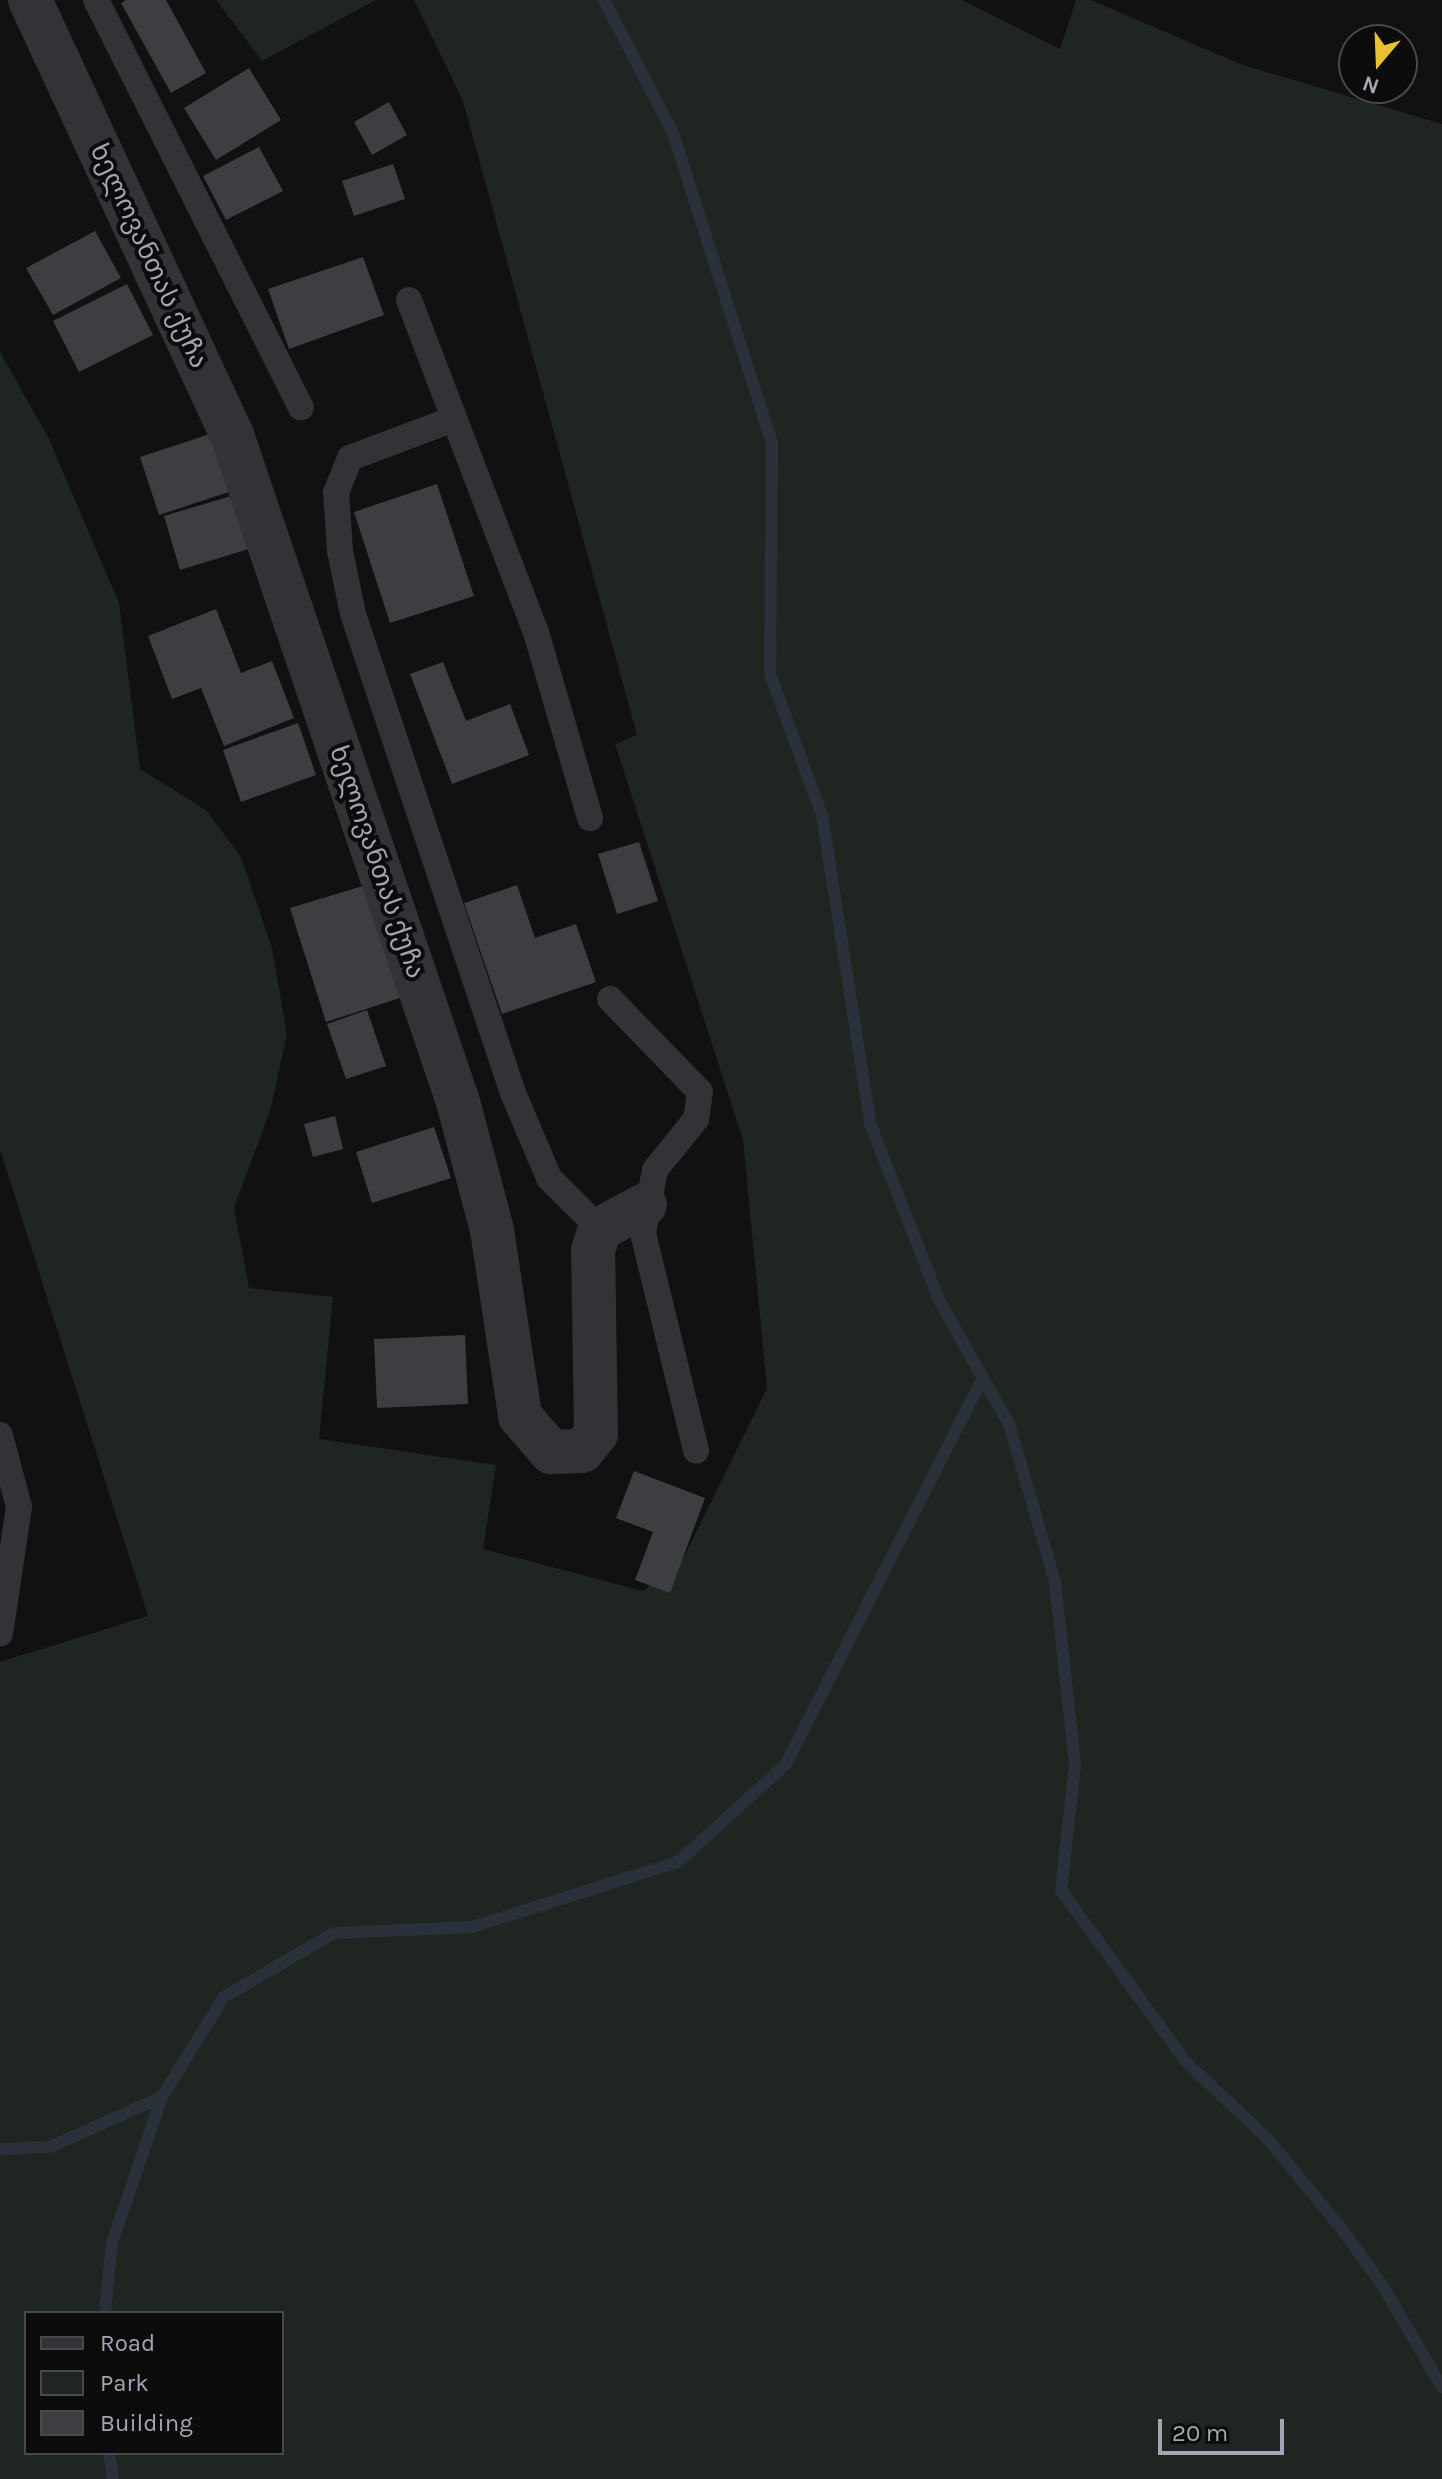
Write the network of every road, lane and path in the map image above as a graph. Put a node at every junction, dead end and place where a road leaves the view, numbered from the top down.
1 (30, 0) edge
2 (96, 0) edge
3 (409, 300) dead end
4 (301, 407) dead end
5 (451, 420) junction
6 (590, 818) dead end
7 (610, 999) dead end
8 (645, 1205) junction
9 (600, 1229) junction
10 (0, 1435) edge
11 (696, 1451) dead end
12 (0, 1634) edge

1 - 9 street, ხელოვანთას ქუჩა
2 - 4 lane
3 - 5 lane
5 - 6 lane
5 - 9 lane
7 - 8 lane
8 - 9 street
8 - 11 lane
10 - 12 lane

